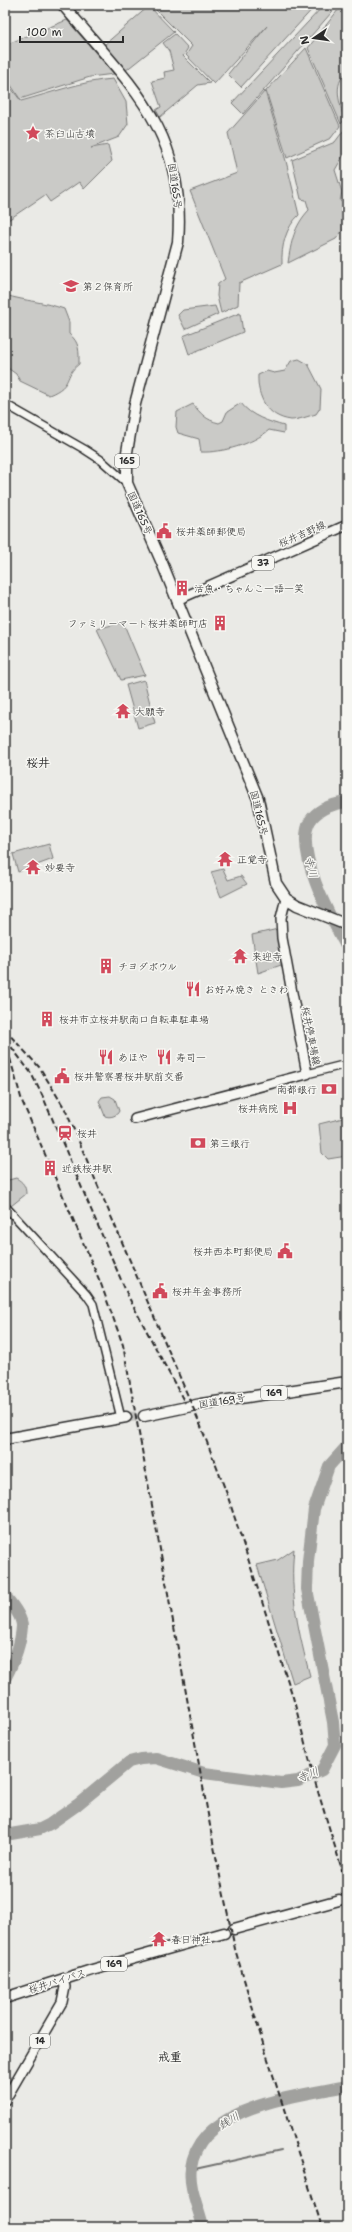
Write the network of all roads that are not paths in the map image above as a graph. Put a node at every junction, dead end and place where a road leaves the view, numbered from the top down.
1 (63, 5) edge
2 (5, 404) edge
3 (127, 484) junction
4 (347, 525) edge
5 (177, 600) junction
6 (286, 898) junction
7 (344, 924) edge
8 (347, 1064) edge
9 (307, 1074) junction
10 (135, 1118) dead end
11 (5, 1206) edge
12 (347, 1382) edge
13 (144, 1416) tunnel mouth
14 (123, 1417) joint
15 (5, 1439) edge
16 (339, 1900) dead end
17 (234, 1929) dead end
18 (224, 1933) dead end
19 (63, 1979) junction
20 (5, 1998) edge
21 (5, 2100) edge

1 - 3 highway, 国道165号 / 165
2 - 3 street
3 - 5 highway, 国道165号 / 165
4 - 5 main road, 桜井吉野線 / 37
5 - 6 highway, 国道165号 / 165
6 - 7 highway
6 - 9 main road, 桜井停車場線
8 - 9 street
9 - 10 main road, 桜井停車場線
11 - 14 street
12 - 13 highway, 国道169号 / 169
14 - 15 highway
16 - 17 highway
18 - 19 highway, 桜井バイパス / 169
19 - 20 highway, 桜井バイパス / 169
19 - 21 main road, 14

